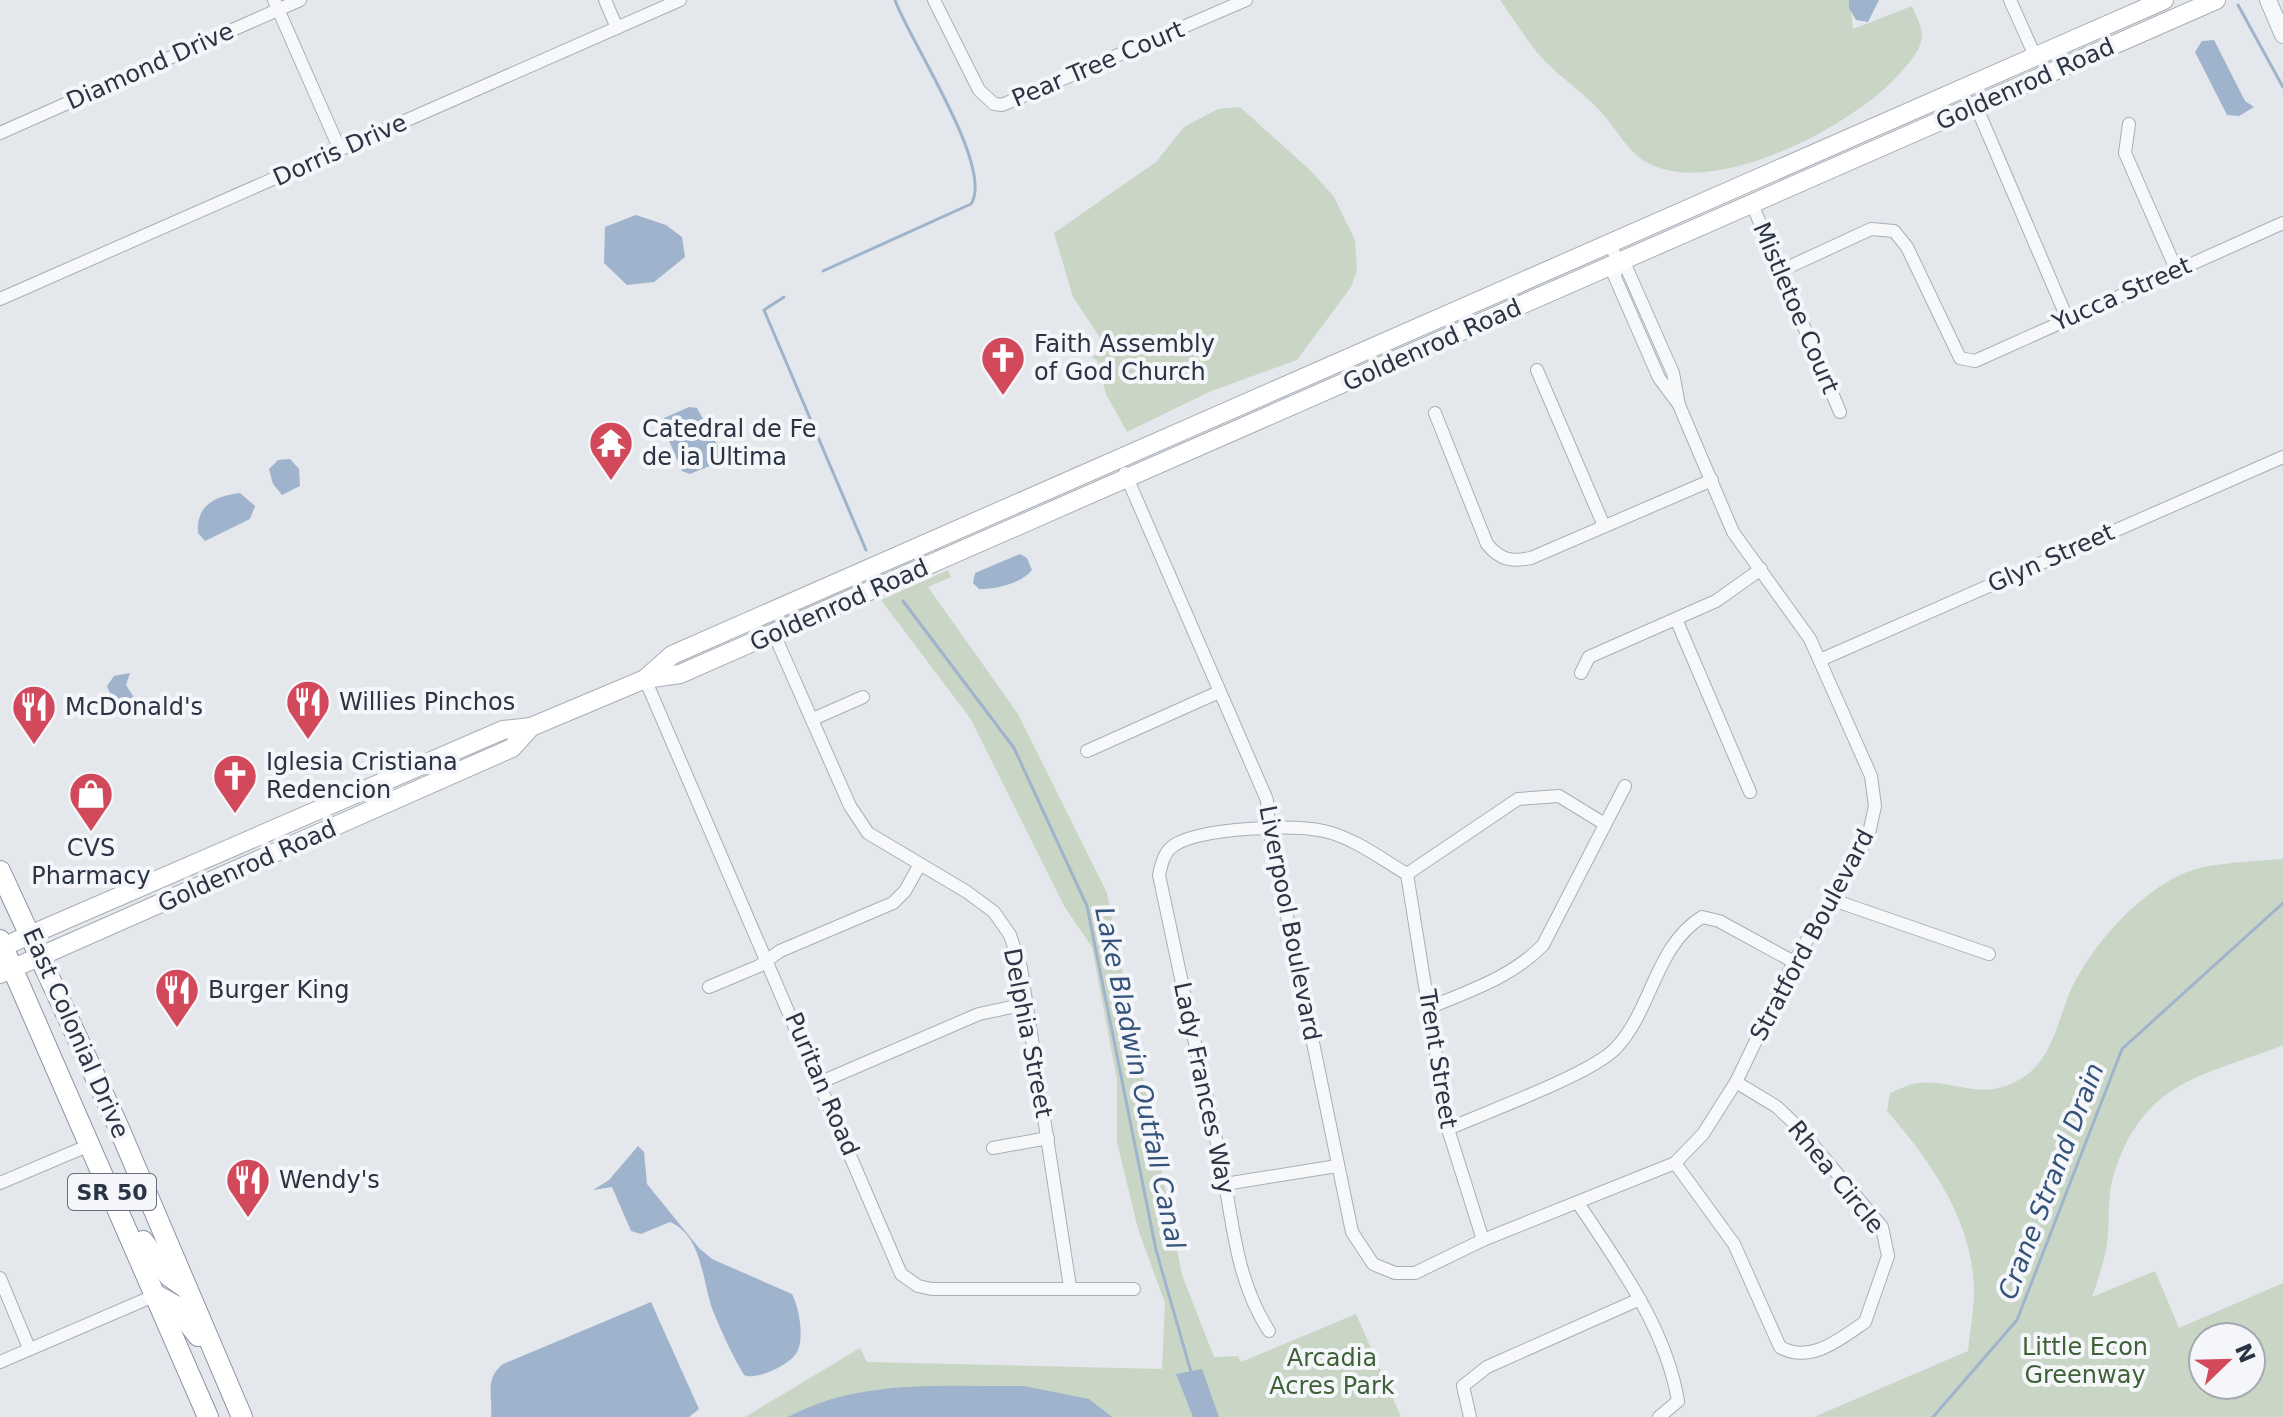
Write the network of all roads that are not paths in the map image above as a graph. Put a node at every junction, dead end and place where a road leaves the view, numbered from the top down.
1 (300, 0) edge
2 (605, 0) edge
3 (680, 0) edge
4 (934, 0) edge
5 (1246, 0) edge
6 (2010, 0) edge
7 (2164, 0) edge
8 (2216, 0) edge
9 (2268, 0) edge
10 (276, 5) edge
11 (617, 28) junction
12 (2283, 35) edge
13 (2035, 56) junction
14 (1976, 106) junction
15 (1934, 124) junction
16 (2129, 124) dead end
17 (0, 133) edge
18 (1848, 139) junction
19 (340, 150) junction
20 (1752, 204) junction
21 (2283, 223) edge
22 (1610, 244) junction
23 (1619, 265) junction
24 (2176, 269) junction
25 (1780, 271) junction
26 (0, 299) edge
27 (2067, 318) junction
28 (1537, 370) dead end
29 (1840, 412) dead end
30 (1435, 413) dead end
31 (2283, 457) edge
32 (1119, 459) junction
33 (1128, 479) junction
34 (1712, 480) junction
35 (1604, 526) junction
36 (946, 535) junction
37 (1761, 569) junction
38 (908, 574) junction
39 (1676, 619) junction
40 (774, 634) junction
41 (1820, 660) junction
42 (1581, 673) dead end
43 (645, 679) junction
44 (1219, 692) junction
45 (863, 697) dead end
46 (813, 719) junction
47 (531, 727) junction
48 (1087, 751) dead end
49 (1625, 786) dead end
50 (1750, 792) dead end
51 (337, 802) junction
52 (346, 822) junction
53 (1603, 823) junction
54 (1269, 829) junction
55 (919, 866) junction
56 (0, 871) edge
57 (1407, 874) junction
58 (1833, 900) junction
59 (32, 934) junction
60 (1, 945) edge
61 (1989, 954) dead end
62 (42, 957) junction
63 (768, 959) junction
64 (1794, 962) junction
65 (7, 972) edge
66 (709, 987) dead end
67 (1026, 1004) junction
68 (1431, 1007) junction
69 (821, 1082) junction
70 (1736, 1082) junction
71 (1448, 1129) junction
72 (1048, 1138) junction
73 (92, 1144) junction
74 (993, 1148) dead end
75 (1675, 1163) junction
76 (1337, 1166) junction
77 (0, 1183) edge
78 (1225, 1184) junction
79 (116, 1202) junction
80 (1578, 1203) junction
81 (1483, 1240) junction
82 (1373, 1264) joint
83 (0, 1278) edge
84 (1070, 1287) junction
85 (187, 1289) junction
86 (1134, 1289) dead end
87 (156, 1295) junction
88 (1640, 1299) junction
89 (1269, 1331) dead end
90 (29, 1348) junction
91 (0, 1362) edge
92 (223, 1373) junction
93 (208, 1417) edge
94 (242, 1417) edge
95 (1470, 1417) edge
96 (1659, 1417) edge

1 - 10 street, Diamond Drive
2 - 11 street
3 - 11 street, Dorris Drive
4 - 5 street, Pear Tree Court
6 - 13 street
7 - 13 main road, Goldenrod Road
8 - 14 main road, Goldenrod Road
9 - 12 street
10 - 17 street, Diamond Drive
10 - 19 street
11 - 19 street, Dorris Drive
13 - 15 main road
13 - 18 main road, Goldenrod Road
14 - 15 main road, Goldenrod Road
14 - 27 street
15 - 20 main road, Goldenrod Road
16 - 24 street
18 - 20 main road
18 - 22 main road, Goldenrod Road
19 - 26 street, Dorris Drive
20 - 23 main road, Goldenrod Road
20 - 25 street, Mistletoe Court
21 - 24 street, Yucca Street
22 - 23 street, Stratford Boulevard
22 - 32 main road, Goldenrod Road
23 - 33 main road, Goldenrod Road
23 - 34 street, Stratford Boulevard
24 - 27 street, Yucca Street
25 - 27 street, Yucca Street
25 - 29 street, Mistletoe Court
28 - 35 street
30 - 35 street
31 - 41 street, Glyn Street
32 - 33 street, Liverpool Boulevard
32 - 36 main road, Goldenrod Road
33 - 38 main road, Goldenrod Road
33 - 44 street, Liverpool Boulevard
34 - 35 street
34 - 37 street, Stratford Boulevard
36 - 38 main road
36 - 43 main road, Goldenrod Road
37 - 39 street
37 - 41 street, Stratford Boulevard
38 - 40 main road, Goldenrod Road
39 - 42 street
39 - 50 street
40 - 43 main road, Goldenrod Road
40 - 46 street, Delphia Street
41 - 58 street, Stratford Boulevard
43 - 47 main road, Goldenrod Road
43 - 63 street, Puritan Road
44 - 48 street
44 - 54 street, Liverpool Boulevard
45 - 46 street
46 - 55 street, Delphia Street
47 - 51 main road, Goldenrod Road
47 - 52 main road, Goldenrod Road
49 - 53 street
51 - 52 street
51 - 59 main road, Goldenrod Road
52 - 62 main road, Goldenrod Road
53 - 57 street
53 - 68 street
54 - 57 street
54 - 76 street, Liverpool Boulevard
54 - 78 street, Lady Frances Way
55 - 63 street
55 - 67 street, Delphia Street
56 - 59 highway, East Colonial Drive / SR 50
57 - 68 street, Trent Street
58 - 61 street
58 - 64 street, Stratford Boulevard
59 - 60 main road, Goldenrod Road
59 - 62 highway, East Colonial Drive / SR 50
60 - 65 highway, East Colonial Drive / SR 50
62 - 65 main road, Goldenrod Road
62 - 85 highway, East Colonial Drive / SR 50
63 - 66 street
63 - 69 street, Puritan Road
64 - 70 street, Stratford Boulevard
64 - 71 street
65 - 73 highway, East Colonial Drive / SR 50
67 - 69 street
67 - 72 street, Delphia Street
68 - 71 street, Trent Street
69 - 84 street, Puritan Road
70 - 75 street, Stratford Boulevard
70 - 75 street, Rhea Circle
71 - 81 street, Trent Street
72 - 74 street
72 - 84 street, Delphia Street
73 - 77 street
73 - 79 highway, East Colonial Drive / SR 50
75 - 80 street, Stratford Boulevard
76 - 78 street
76 - 82 street, Liverpool Boulevard
78 - 89 street, Lady Frances Way
79 - 85 highway
79 - 87 highway, East Colonial Drive / SR 50
80 - 81 street, Stratford Boulevard
80 - 88 street
81 - 82 street, Stratford Boulevard
83 - 90 street
84 - 86 street, Puritan Road
85 - 92 highway, East Colonial Drive / SR 50
87 - 90 street
87 - 92 highway
87 - 93 highway, East Colonial Drive / SR 50
88 - 95 street
88 - 96 street
90 - 91 street
92 - 94 highway, East Colonial Drive / SR 50

